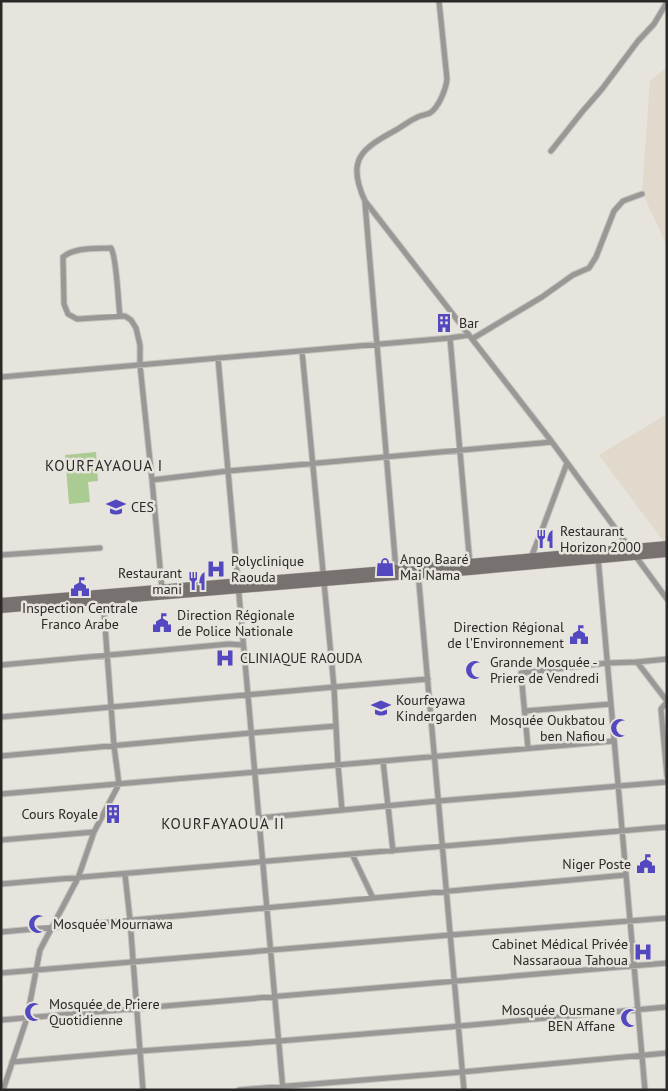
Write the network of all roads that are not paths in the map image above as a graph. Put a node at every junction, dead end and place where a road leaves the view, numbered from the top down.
1 (439, 1) edge
2 (667, 2) edge
3 (551, 151) dead end
4 (642, 194) dead end
5 (364, 201) junction
6 (120, 316) dead end
7 (471, 337) junction
8 (450, 338) junction
9 (377, 344) junction
10 (302, 351) junction
11 (218, 358) junction
12 (140, 365) junction
13 (1, 376) edge
14 (552, 442) junction
15 (459, 450) junction
16 (386, 457) junction
17 (567, 463) junction
18 (313, 464) junction
19 (228, 472) junction
20 (152, 480) junction
21 (667, 545) edge
22 (100, 548) dead end
23 (630, 549) junction
24 (667, 553) edge
25 (1, 555) edge
26 (598, 556) junction
27 (636, 556) junction
28 (529, 561) junction
29 (470, 567) junction
30 (418, 571) junction
31 (396, 572) junction
32 (323, 579) junction
33 (238, 586) junction
34 (163, 592) junction
35 (103, 597) junction
36 (667, 598) edge
37 (1, 602) edge
38 (1, 609) edge
39 (244, 645) junction
40 (108, 656) junction
41 (667, 659) edge
42 (637, 662) junction
43 (607, 663) junction
44 (1, 665) edge
45 (428, 679) junction
46 (334, 686) junction
47 (248, 695) junction
48 (667, 702) edge
49 (611, 704) junction
50 (111, 707) junction
51 (525, 711) junction
52 (1, 717) edge
53 (336, 726) junction
54 (251, 733) junction
55 (614, 741) junction
56 (114, 746) junction
57 (528, 748) junction
58 (1, 756) edge
59 (434, 756) junction
60 (383, 761) junction
61 (338, 765) junction
62 (255, 772) junction
63 (667, 776) edge
64 (667, 782) edge
65 (119, 784) junction
66 (618, 786) junction
67 (1, 794) edge
68 (438, 801) junction
69 (388, 806) junction
70 (342, 810) junction
71 (259, 818) junction
72 (667, 827) edge
73 (622, 830) junction
74 (94, 832) junction
75 (1, 840) edge
76 (442, 846) junction
77 (393, 851) junction
78 (352, 854) junction
79 (263, 862) junction
80 (125, 874) junction
81 (626, 875) junction
82 (78, 878) junction
83 (1, 884) edge
84 (446, 891) junction
85 (373, 898) junction
86 (267, 907) junction
87 (667, 918) edge
88 (130, 920) junction
89 (630, 921) junction
90 (52, 927) junction
91 (1, 932) edge
92 (450, 935) junction
93 (271, 950) junction
94 (133, 962) junction
95 (667, 963) edge
96 (634, 965) junction
97 (36, 970) junction
98 (1, 973) edge
99 (454, 981) junction
100 (275, 996) junction
101 (667, 1007) edge
102 (136, 1008) junction
103 (638, 1009) junction
104 (27, 1018) junction
105 (1, 1020) edge
106 (458, 1026) junction
107 (279, 1041) junction
108 (140, 1051) junction
109 (667, 1053) edge
110 (642, 1055) junction
111 (12, 1062) junction
112 (462, 1072) junction
113 (283, 1088) edge
114 (3, 1090) edge
115 (143, 1090) edge
116 (239, 1090) edge
117 (464, 1090) edge
118 (645, 1090) edge

1 - 5 street
2 - 3 street
4 - 7 street
5 - 7 street
5 - 9 street
6 - 12 street
7 - 8 street
7 - 14 street
8 - 9 street
8 - 15 street
9 - 10 street
9 - 16 street
10 - 11 street
10 - 18 street
11 - 12 street
11 - 19 street
12 - 13 street
12 - 20 street
14 - 15 street
14 - 17 street
15 - 16 street
15 - 29 street
16 - 18 street
16 - 31 street
17 - 23 street
17 - 28 street
18 - 19 street
18 - 32 street
19 - 20 street
19 - 33 street
20 - 34 street
21 - 23 street
22 - 25 street
23 - 26 street
23 - 27 street
24 - 27 street
26 - 27 street
26 - 28 street
26 - 43 street
27 - 36 street
28 - 29 street
29 - 30 street
30 - 31 street
30 - 45 street
31 - 32 street
32 - 33 street
32 - 46 street
33 - 34 street
33 - 39 street
34 - 35 street
35 - 37 street
35 - 38 street
35 - 40 street
39 - 40 street
39 - 47 street
40 - 44 street
40 - 50 street
41 - 42 street
42 - 43 street
42 - 48 street
43 - 49 street
43 - 51 street
45 - 46 street
45 - 59 street
46 - 47 street
46 - 53 street
47 - 50 street
47 - 54 street
48 - 63 street
49 - 51 street
49 - 55 street
50 - 52 street
50 - 56 street
51 - 57 street
53 - 54 street
53 - 61 street
54 - 56 street
54 - 62 street
55 - 57 street
55 - 66 street
56 - 58 street
56 - 65 street
57 - 59 street
59 - 60 street
59 - 68 street
60 - 61 street
60 - 69 street
61 - 62 street
61 - 70 street
62 - 65 street
62 - 71 street
64 - 66 street
65 - 67 street
65 - 74 street
66 - 68 street
66 - 73 street
68 - 69 street
68 - 76 street
69 - 70 street
69 - 77 street
70 - 71 street
71 - 79 street
72 - 73 street
73 - 76 street
73 - 81 street
74 - 75 street
74 - 82 street
76 - 77 street
76 - 84 street
77 - 78 street
78 - 79 street
78 - 85 street
79 - 80 street
79 - 86 street
80 - 82 street
80 - 88 street
81 - 84 street
81 - 89 street
82 - 83 street
82 - 90 street
84 - 85 street
84 - 92 street
85 - 86 street
86 - 88 street
86 - 93 street
87 - 89 street
88 - 90 street
88 - 94 street
89 - 92 street
89 - 96 street
90 - 91 street
90 - 97 street
92 - 93 street
92 - 99 street
93 - 94 street
93 - 100 street
94 - 97 street
94 - 102 street
95 - 96 street
96 - 99 street
96 - 103 street
97 - 98 street
97 - 104 street
99 - 100 street
99 - 106 street
100 - 102 street
100 - 107 street
101 - 103 street
102 - 104 street
102 - 108 street
103 - 106 street
103 - 110 street
104 - 105 street
104 - 111 street
106 - 107 street
106 - 112 street
107 - 108 street
107 - 113 street
108 - 111 street
108 - 115 street
109 - 110 street
110 - 112 street
110 - 118 street
111 - 114 street
112 - 113 street
112 - 117 street
113 - 116 street

